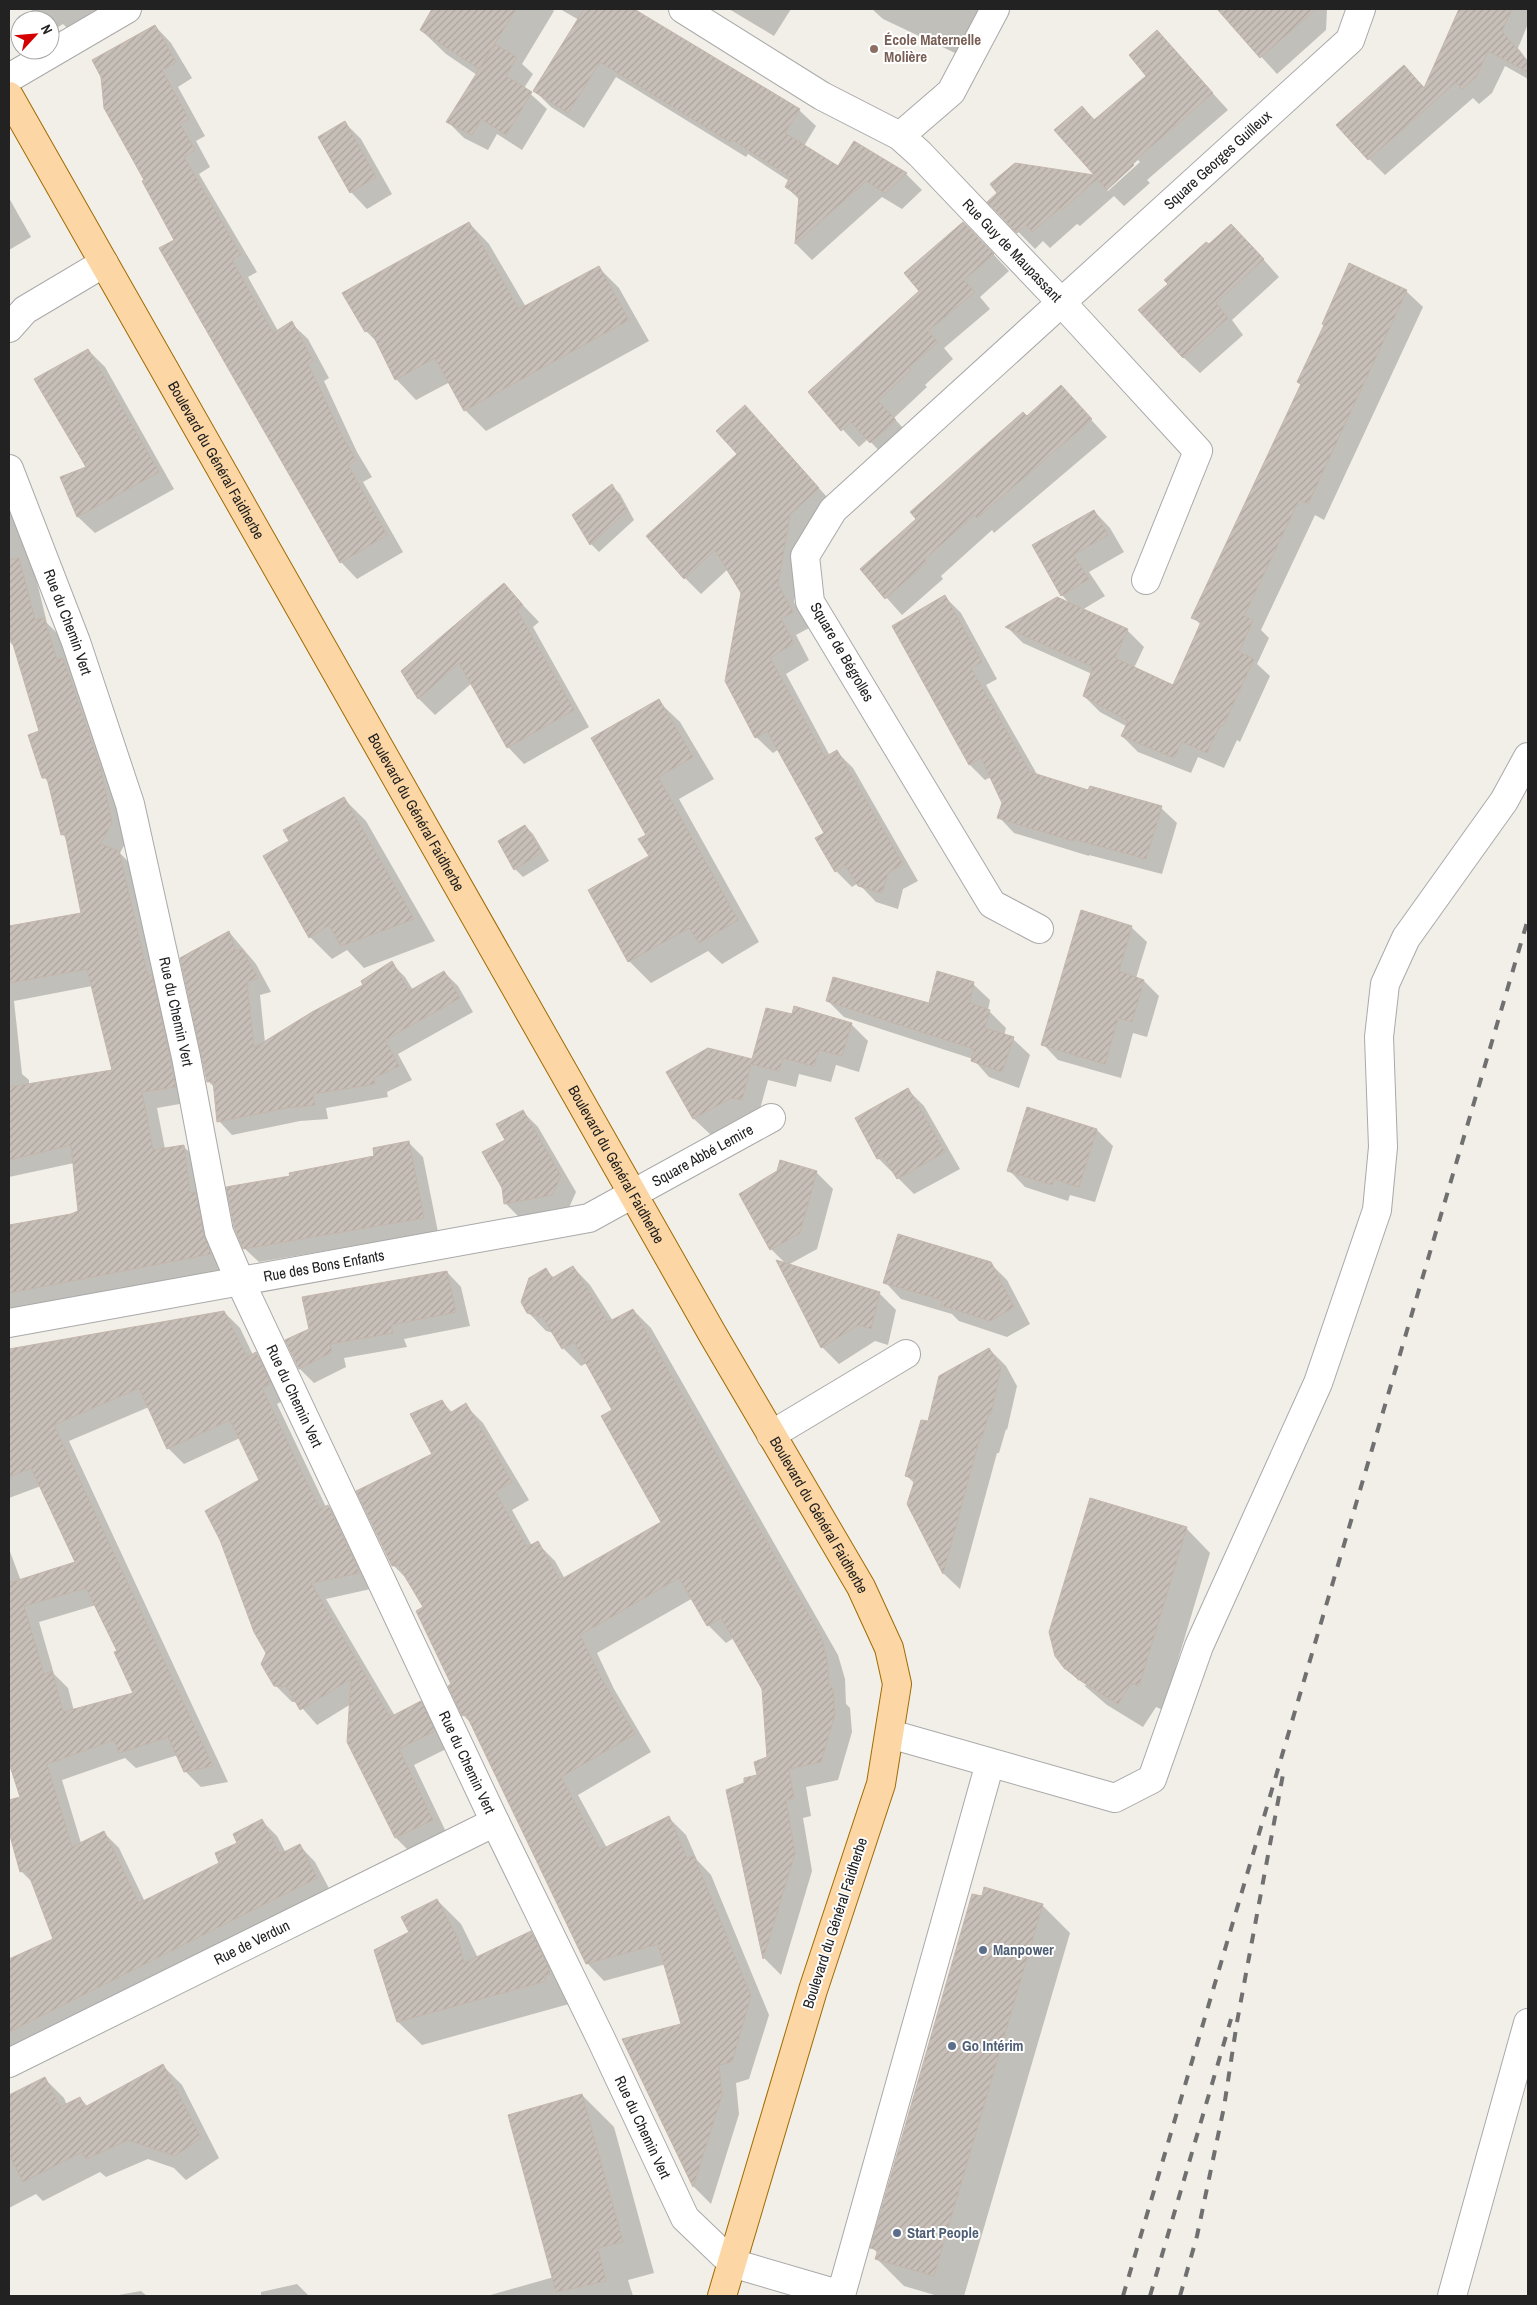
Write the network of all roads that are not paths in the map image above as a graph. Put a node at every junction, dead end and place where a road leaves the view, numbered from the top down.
1 (127, 9) edge
2 (683, 9) edge
3 (995, 9) edge
4 (1361, 9) edge
5 (9, 78) edge
6 (9, 96) edge
7 (900, 136) junction
8 (104, 264) junction
9 (1062, 303) junction
10 (9, 328) edge
11 (9, 469) edge
12 (1146, 580) dead end
13 (1528, 757) edge
14 (1039, 929) dead end
15 (771, 1118) dead end
16 (634, 1195) junction
17 (240, 1281) junction
18 (9, 1323) edge
19 (906, 1354) dead end
20 (771, 1435) junction
21 (890, 1734) junction
22 (990, 1763) junction
23 (495, 1822) junction
24 (1528, 2023) edge
25 (9, 2062) edge
26 (732, 2263) junction
27 (722, 2296) edge
28 (1452, 2296) edge

1 - 5 street
2 - 7 street, Rue Guy de Maupassant
3 - 7 street
4 - 9 street, Square Georges Guilleux
6 - 8 main road, Boulevard du Général Faidherbe
7 - 9 street, Rue Guy de Maupassant
8 - 10 street
8 - 16 main road, Boulevard du Général Faidherbe
9 - 12 street, Rue Guy de Maupassant
9 - 14 street, Square de Bégrolles
11 - 17 street, Rue du Chemin Vert
13 - 22 street
15 - 16 street, Square Abbé Lemire
16 - 17 street, Rue des Bons Enfants
16 - 20 main road, Boulevard du Général Faidherbe
17 - 18 street, Rue des Bons Enfants
17 - 23 street, Rue du Chemin Vert
19 - 20 street
20 - 21 main road, Boulevard du Général Faidherbe
21 - 22 street
21 - 26 main road, Boulevard du Général Faidherbe
22 - 26 street
23 - 25 street, Rue de Verdun
23 - 26 street, Rue du Chemin Vert
24 - 28 street
26 - 27 main road, Boulevard du Général Faidherbe

